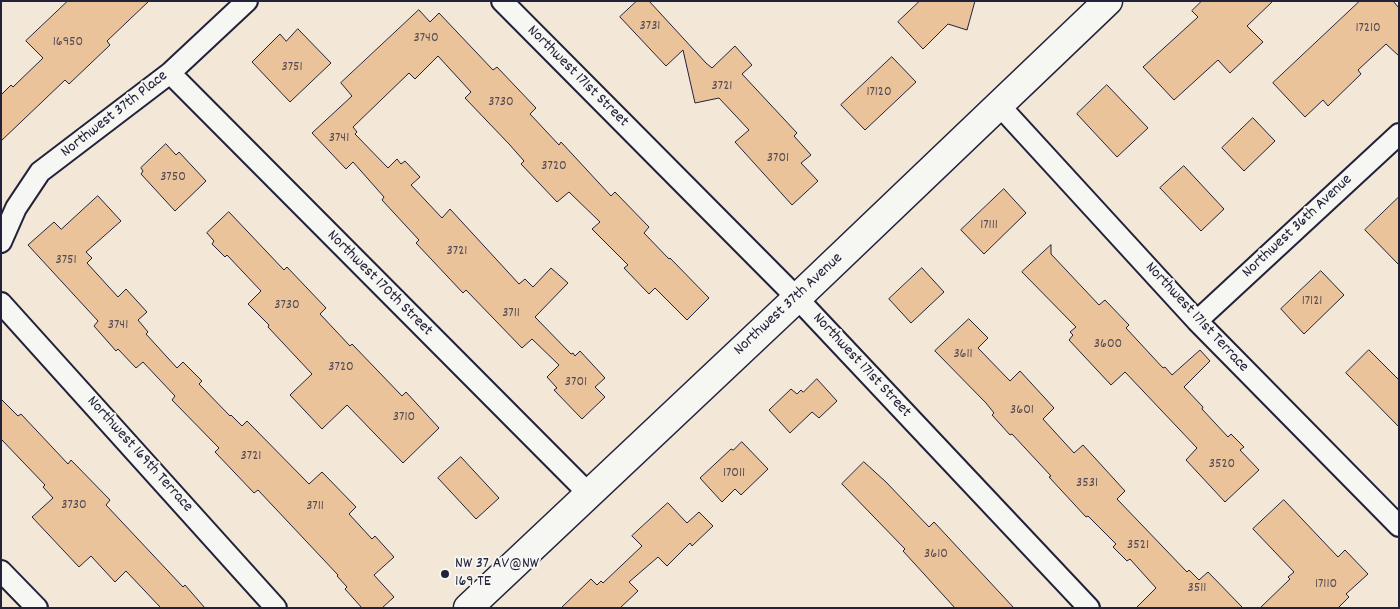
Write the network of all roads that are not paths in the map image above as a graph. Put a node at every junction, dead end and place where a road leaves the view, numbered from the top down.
1 (247, 1) edge
2 (502, 1) edge
3 (1108, 1) edge
4 (170, 73) junction
5 (999, 105) junction
6 (1399, 134) edge
7 (1, 242) edge
8 (797, 298) junction
9 (1, 303) edge
10 (1197, 321) junction
11 (588, 494) junction
12 (1399, 526) edge
13 (1, 571) edge
14 (37, 608) edge
15 (276, 608) edge
16 (468, 608) edge
17 (1088, 608) edge

1 - 4 street, Northwest 37th Place
2 - 8 street, Northwest 171st Street
3 - 5 main road, Northwest 37th Avenue
4 - 7 street, Northwest 37th Place
4 - 11 street, Northwest 170th Street
5 - 8 main road, Northwest 37th Avenue
5 - 10 street, Northwest 171st Terrace
6 - 10 street, Northwest 36th Avenue
8 - 11 main road, Northwest 37th Avenue
8 - 17 street, Northwest 171st Street
9 - 15 street, Northwest 169th Terrace
10 - 12 street, Northwest 171st Terrace
11 - 16 main road, Northwest 37th Avenue
13 - 14 street

